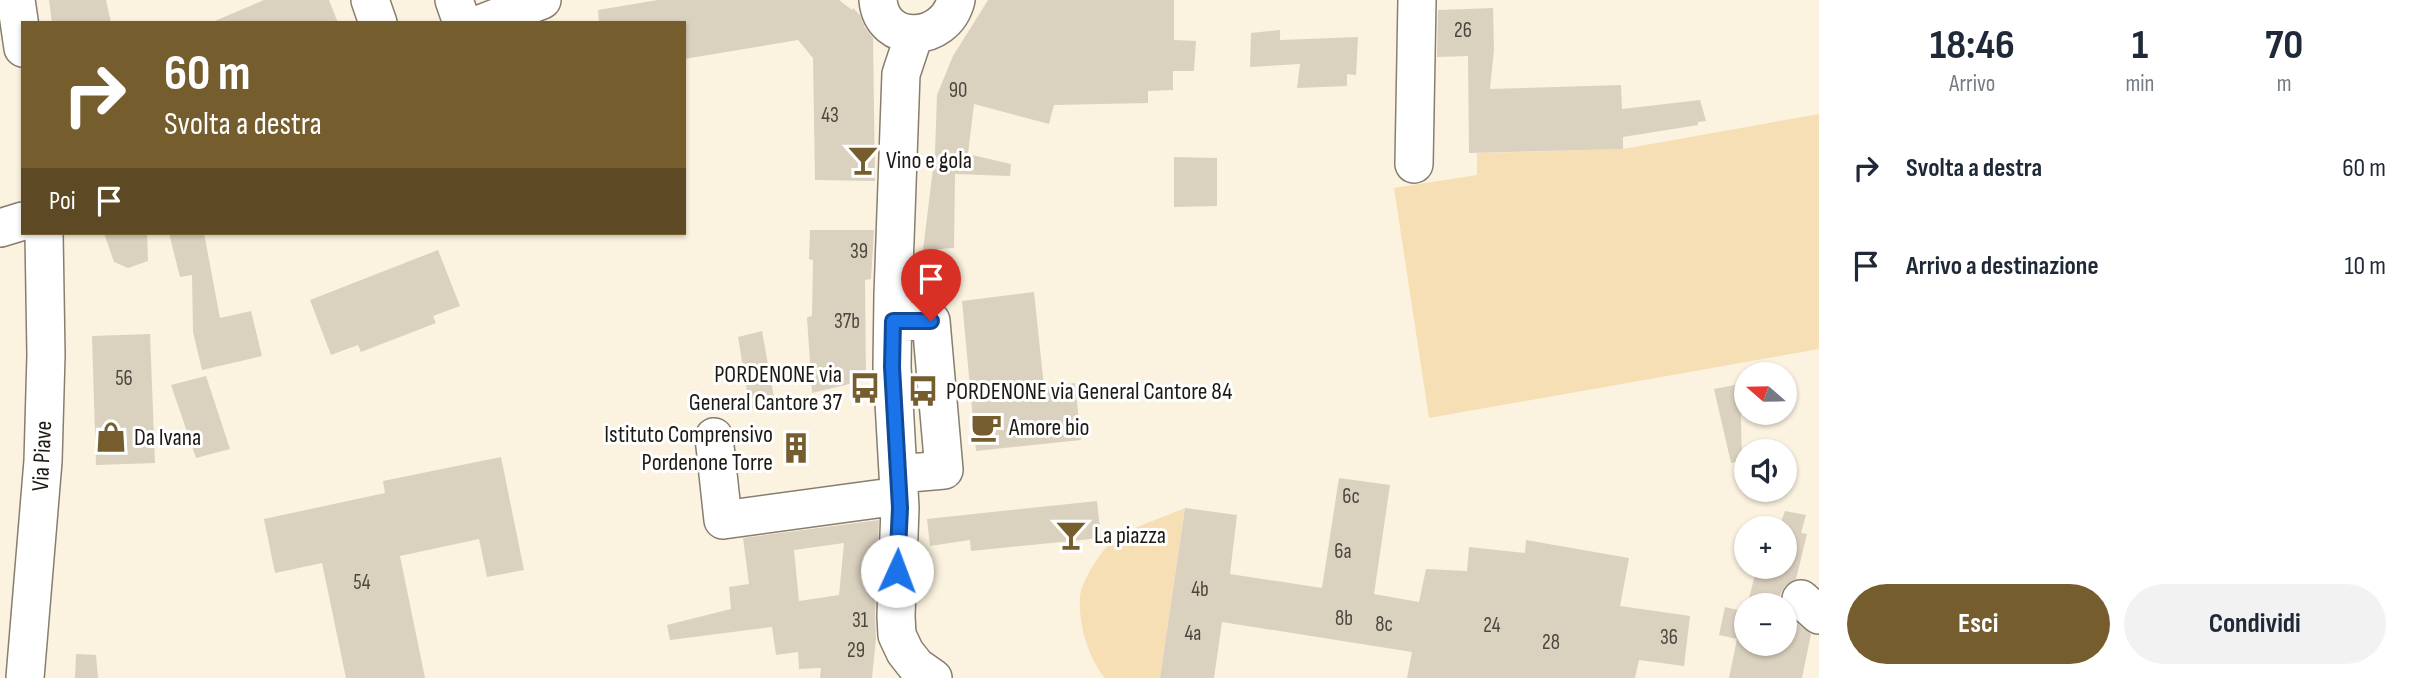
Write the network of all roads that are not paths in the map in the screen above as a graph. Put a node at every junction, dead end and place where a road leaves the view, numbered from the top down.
1 (16, 0) edge
2 (370, 0) edge
3 (454, 0) edge
4 (542, 0) edge
5 (878, 0) edge
6 (956, 0) edge
7 (1417, 0) edge
8 (377, 21) edge
9 (462, 21) edge
10 (489, 21) edge
11 (21, 34) edge
12 (914, 35) junction
13 (1414, 164) dead end
14 (21, 221) edge
15 (0, 228) edge
16 (44, 235) edge
17 (714, 438) dead end
18 (899, 485) junction
19 (900, 665) edge
20 (25, 678) edge
21 (933, 678) edge

1 - 11 street
2 - 8 street
3 - 9 street
4 - 10 street
5 - 12 street
6 - 12 street
7 - 13 street
12 - 18 street
14 - 15 street
16 - 20 street, Via Piave
17 - 18 street
18 - 19 street
19 - 21 street

